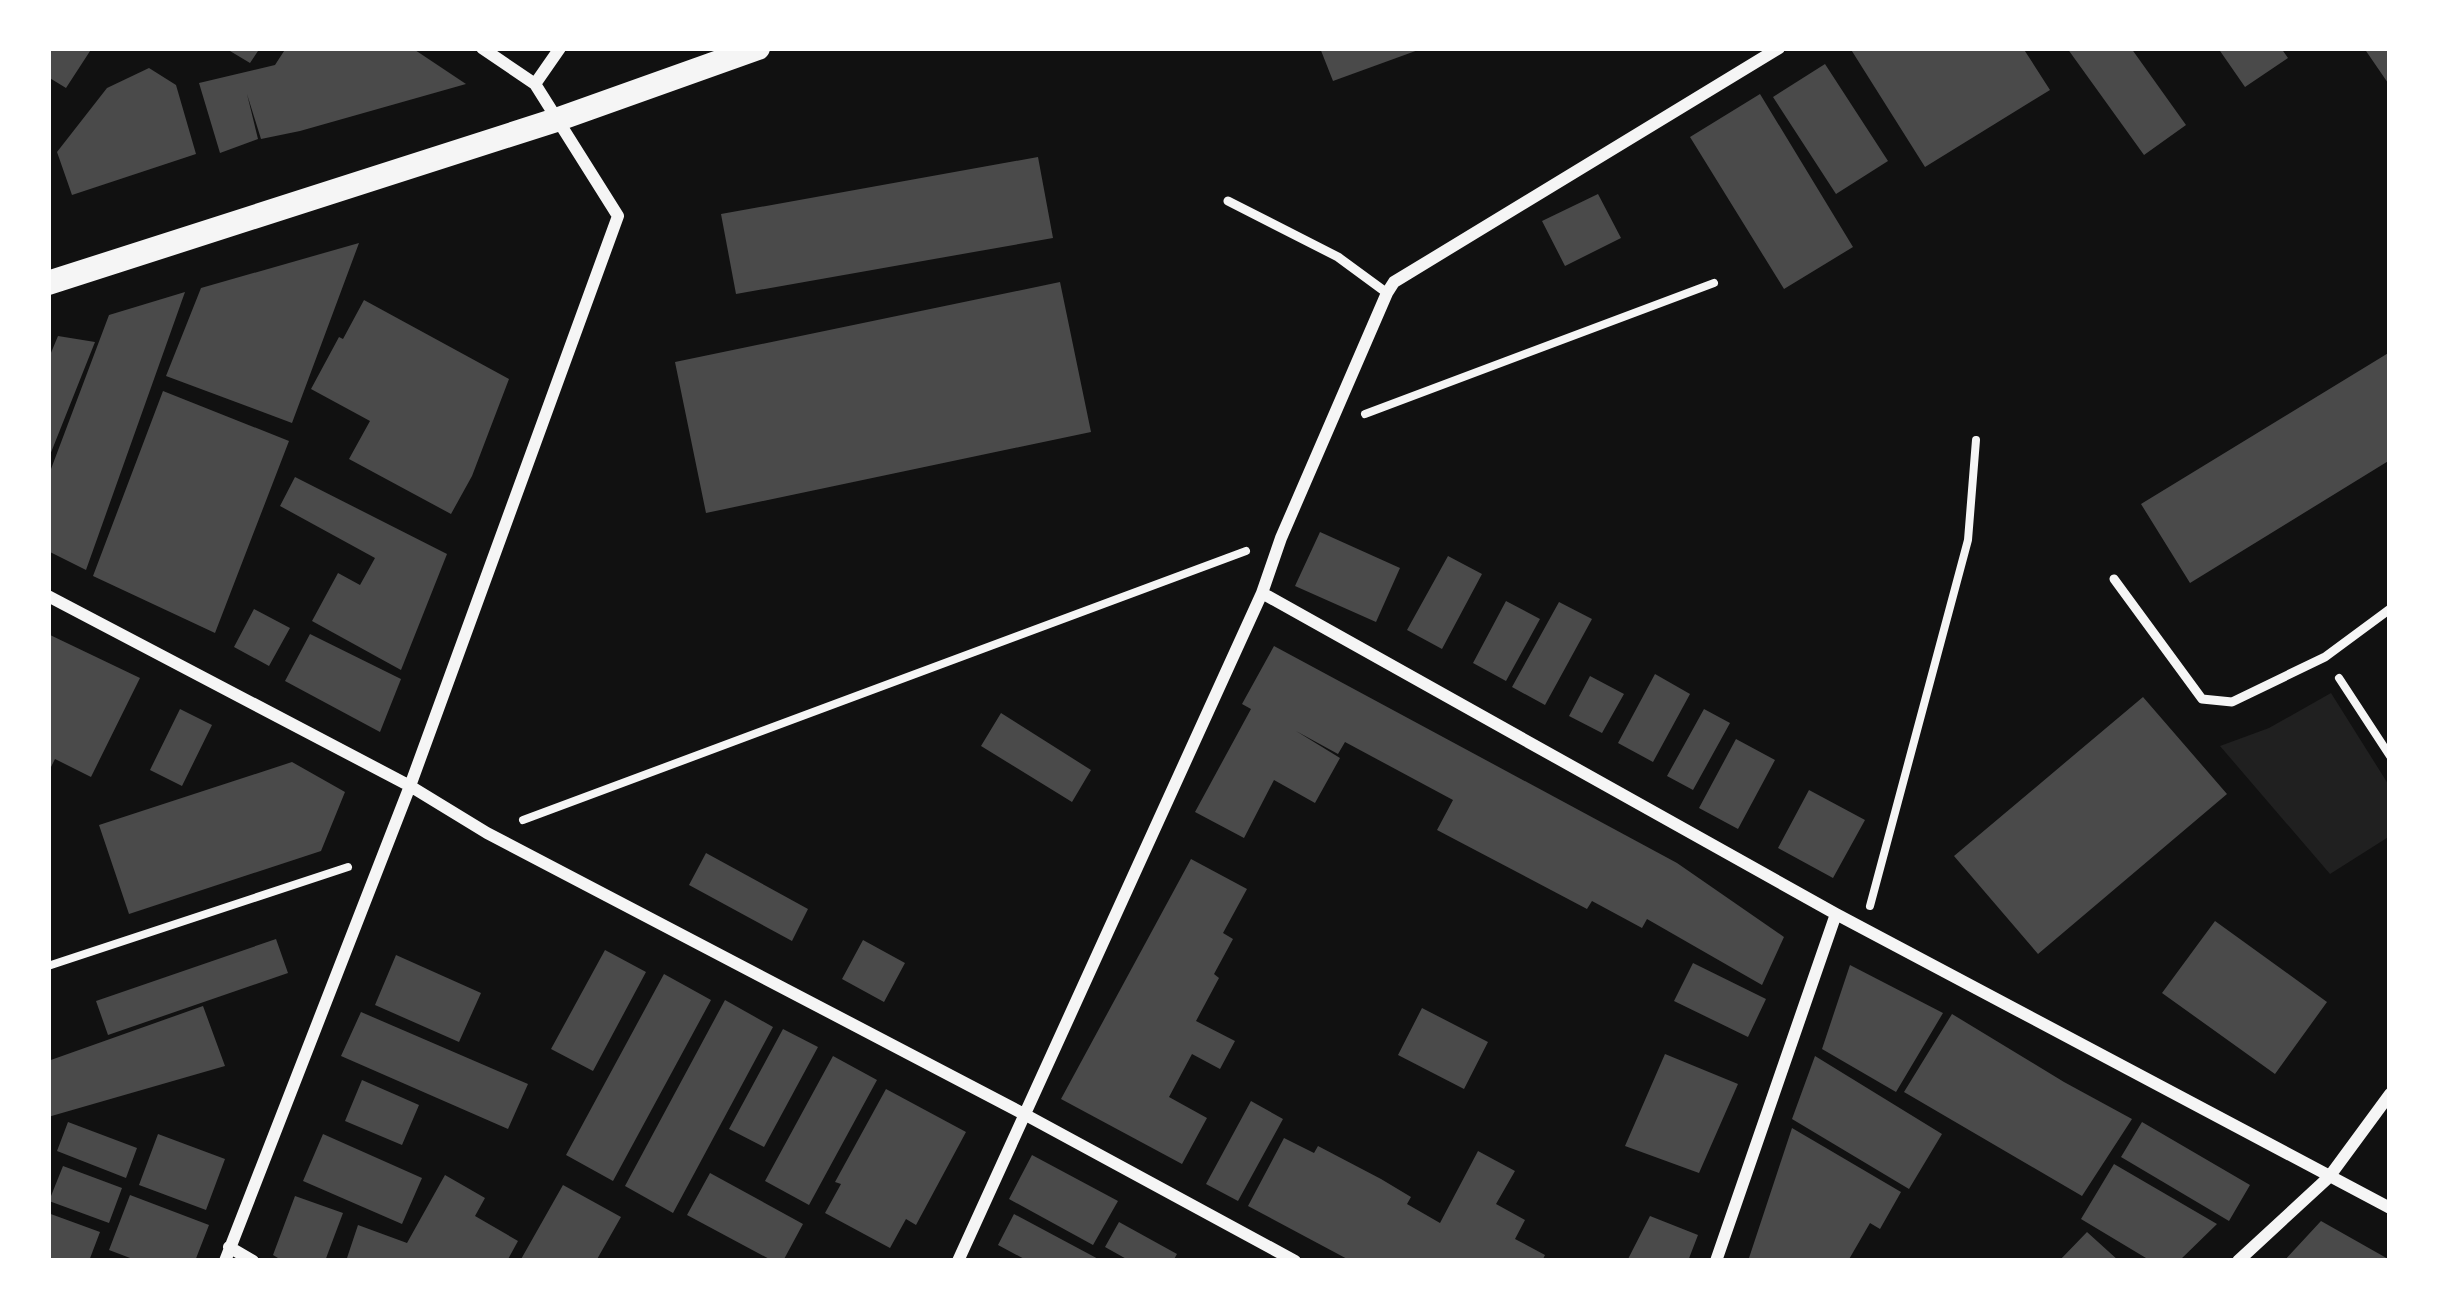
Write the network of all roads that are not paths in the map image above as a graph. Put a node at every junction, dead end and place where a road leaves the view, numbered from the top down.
1 (482, 48) edge
2 (560, 48) edge
3 (758, 48) edge
4 (1780, 48) edge
5 (535, 84) junction
6 (556, 119) junction
7 (1228, 200) dead end
8 (48, 283) edge
9 (1387, 293) junction
10 (2114, 579) dead end
11 (1262, 593) junction
12 (48, 596) edge
13 (2390, 609) edge
14 (410, 786) junction
15 (1836, 914) junction
16 (2390, 1094) edge
17 (1024, 1114) junction
18 (2329, 1177) junction
19 (2390, 1208) edge
20 (227, 1254) edge
21 (253, 1261) edge
22 (958, 1261) edge
23 (1295, 1261) edge
24 (1716, 1261) edge
25 (2238, 1261) edge

1 - 5 street
2 - 5 street
3 - 6 main road
4 - 9 street
5 - 6 street
6 - 8 main road
6 - 14 street
7 - 9 lane
9 - 11 street
10 - 13 lane
11 - 15 street
11 - 17 street
12 - 14 street
14 - 17 street
14 - 20 street
15 - 18 street
15 - 24 street
16 - 18 street
17 - 22 street
17 - 23 street
18 - 19 street
18 - 25 street
20 - 21 street

